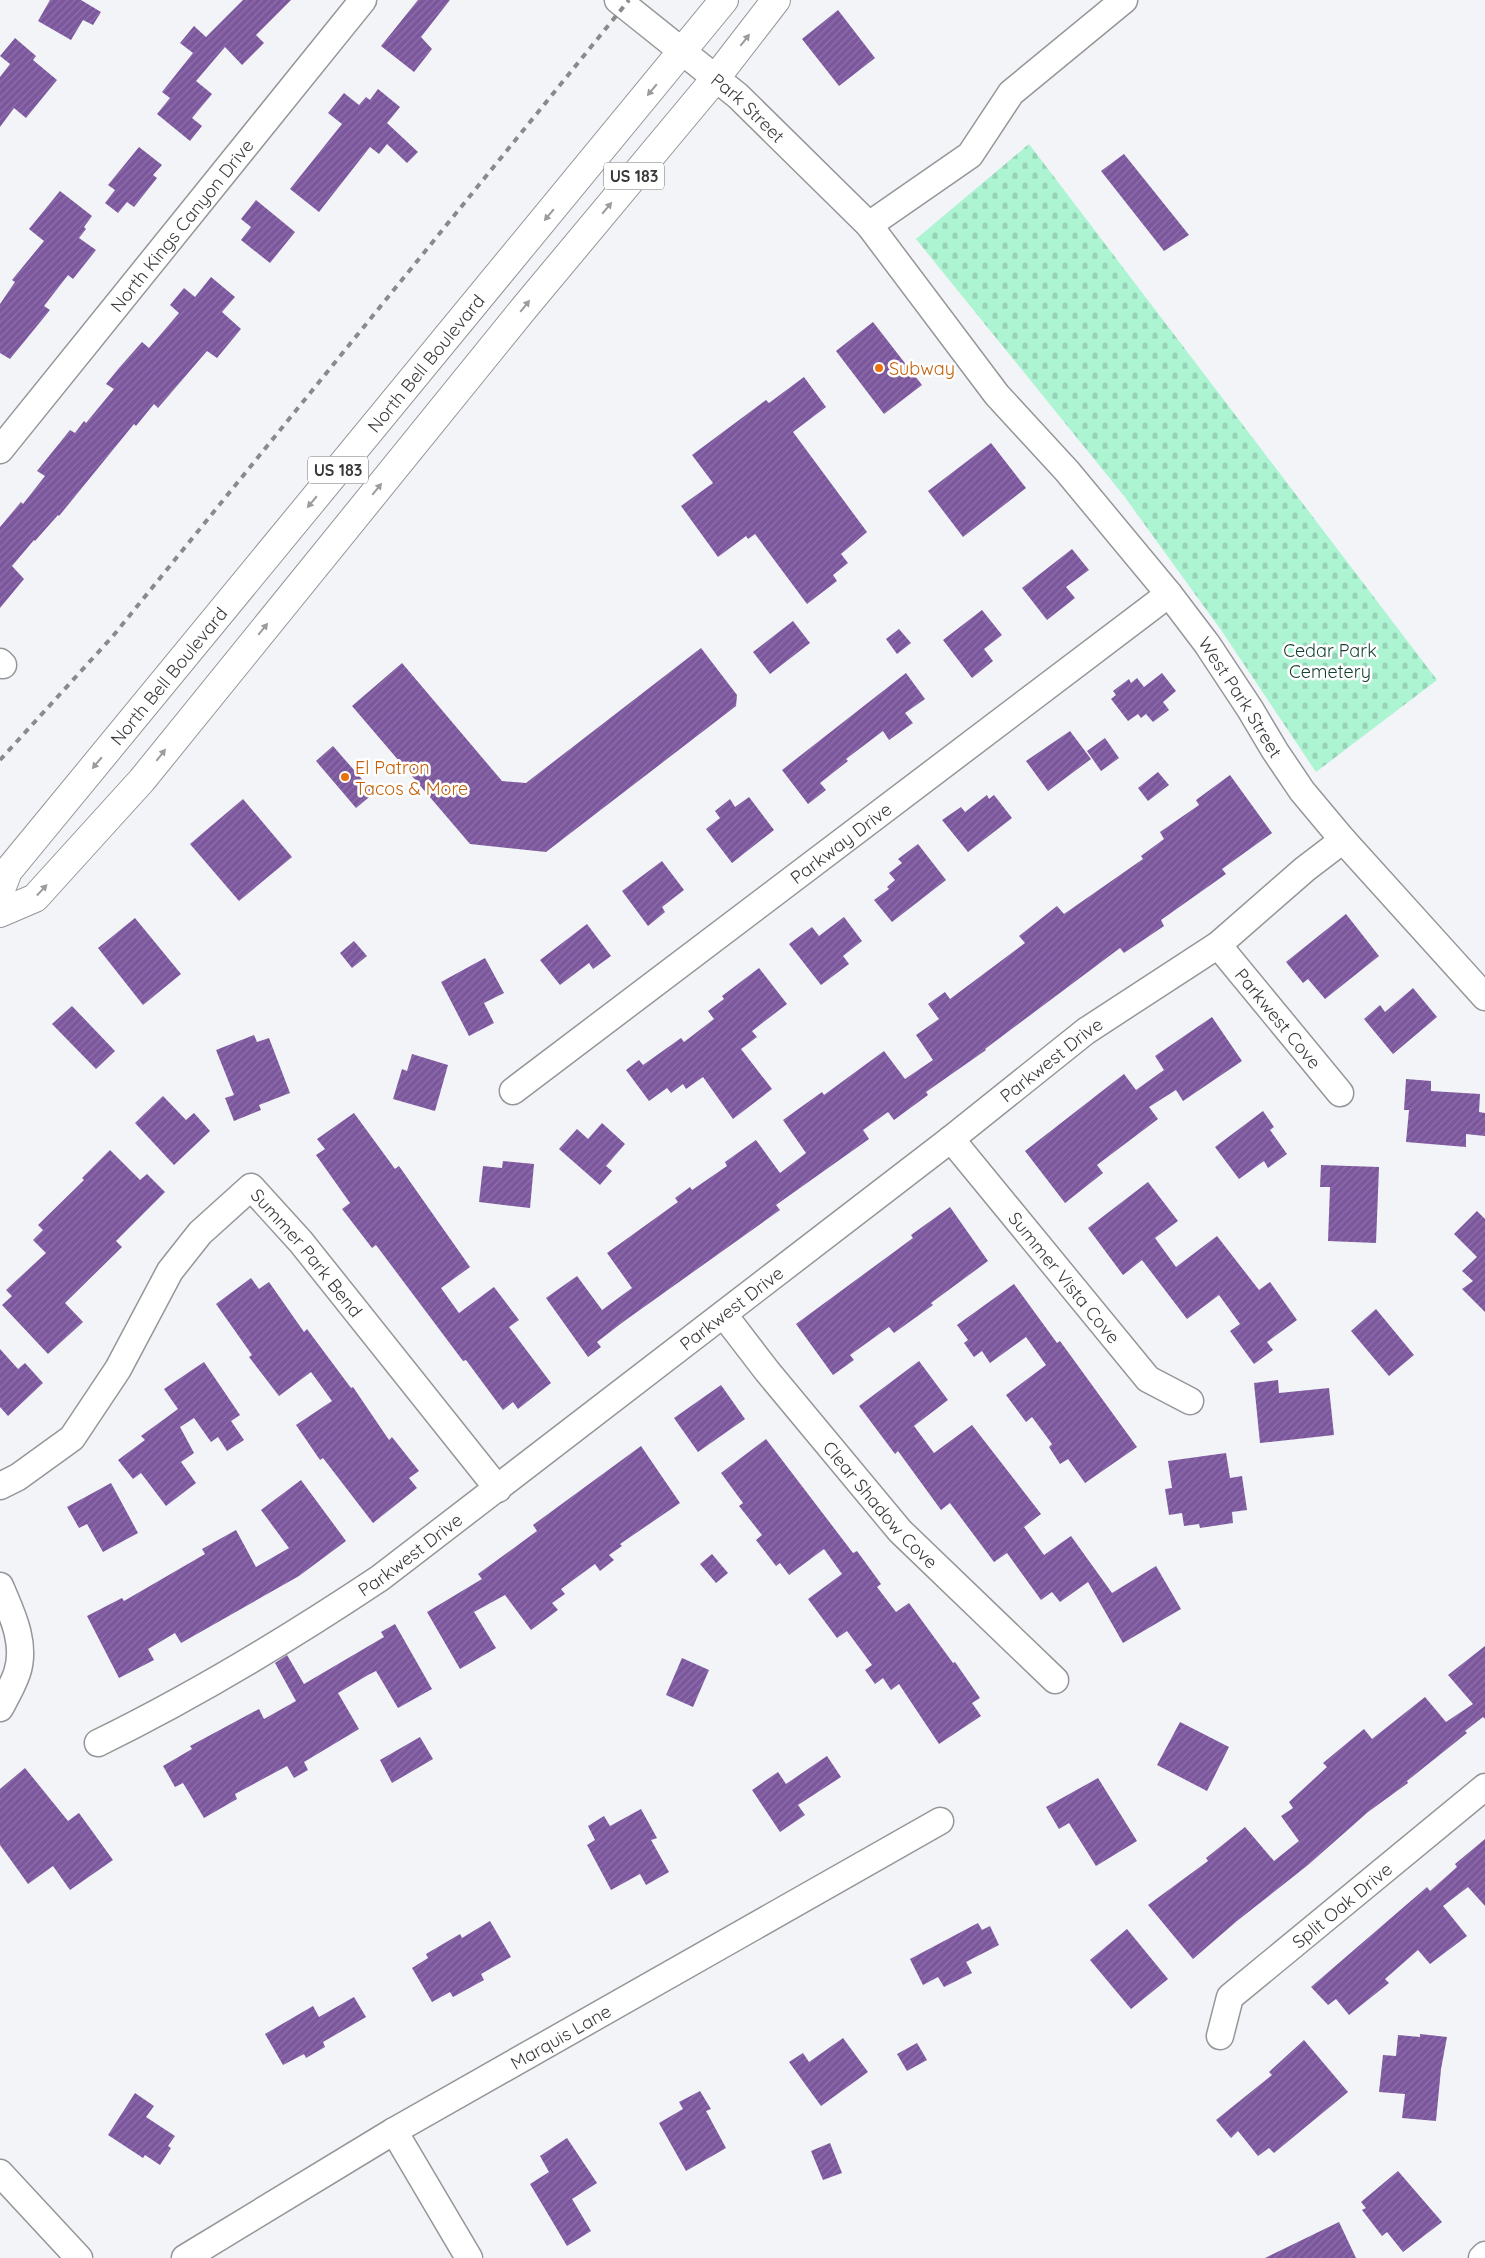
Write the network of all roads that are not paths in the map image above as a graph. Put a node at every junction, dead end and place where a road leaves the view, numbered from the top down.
1 (364, 0) edge
2 (618, 0) edge
3 (724, 0) edge
4 (776, 0) edge
5 (1124, 0) edge
6 (683, 52) junction
7 (715, 79) junction
8 (869, 225) junction
9 (997, 395) joint
10 (0, 450) edge
11 (1169, 594) junction
12 (1343, 840) junction
13 (0, 892) edge
14 (0, 913) edge
15 (1218, 944) junction
16 (1485, 997) edge
17 (513, 1091) dead end
18 (1340, 1093) dead end
19 (951, 1139) junction
20 (724, 1315) junction
21 (1190, 1401) dead end
22 (0, 1486) edge
23 (498, 1489) junction
24 (0, 1586) edge
25 (1055, 1680) dead end
26 (0, 1708) edge
27 (98, 1743) dead end
28 (1485, 1787) edge
29 (940, 1821) dead end
30 (1220, 2036) dead end
31 (394, 2131) junction
32 (0, 2173) edge
33 (1485, 2255) edge
34 (79, 2258) edge
35 (185, 2258) edge
36 (469, 2258) edge
37 (1482, 2258) edge

1 - 10 street, North Kings Canyon Drive
2 - 6 street, Park Street
3 - 6 main road, North Bell Boulevard / US 183
7 -> 4 main road, US 183
5 - 8 street
6 - 7 street, Park Street
6 -> 13 main road, North Bell Boulevard / US 183
7 - 8 street, Park Street
14 -> 7 main road, US 183
8 - 9 street, Park Street
9 - 11 street, West Park Street
11 - 12 street, West Park Street
11 - 17 street, Parkway Drive
12 - 15 street, Parkwest Drive
12 - 16 street, West Park Street
15 - 18 street, Parkwest Cove
15 - 19 street, Parkwest Drive
19 - 20 street, Parkwest Drive
19 - 21 street, Summer Vista Cove
20 - 23 street, Parkwest Drive
20 - 25 street, Clear Shadow Cove
22 - 23 street, Summer Park Bend
23 - 27 street, Parkwest Drive
24 - 26 street
28 - 30 street, Split Oak Drive
29 - 31 street, Marquis Lane
31 - 35 street, Marquis Lane
31 - 36 street
32 - 34 street
33 - 37 street

